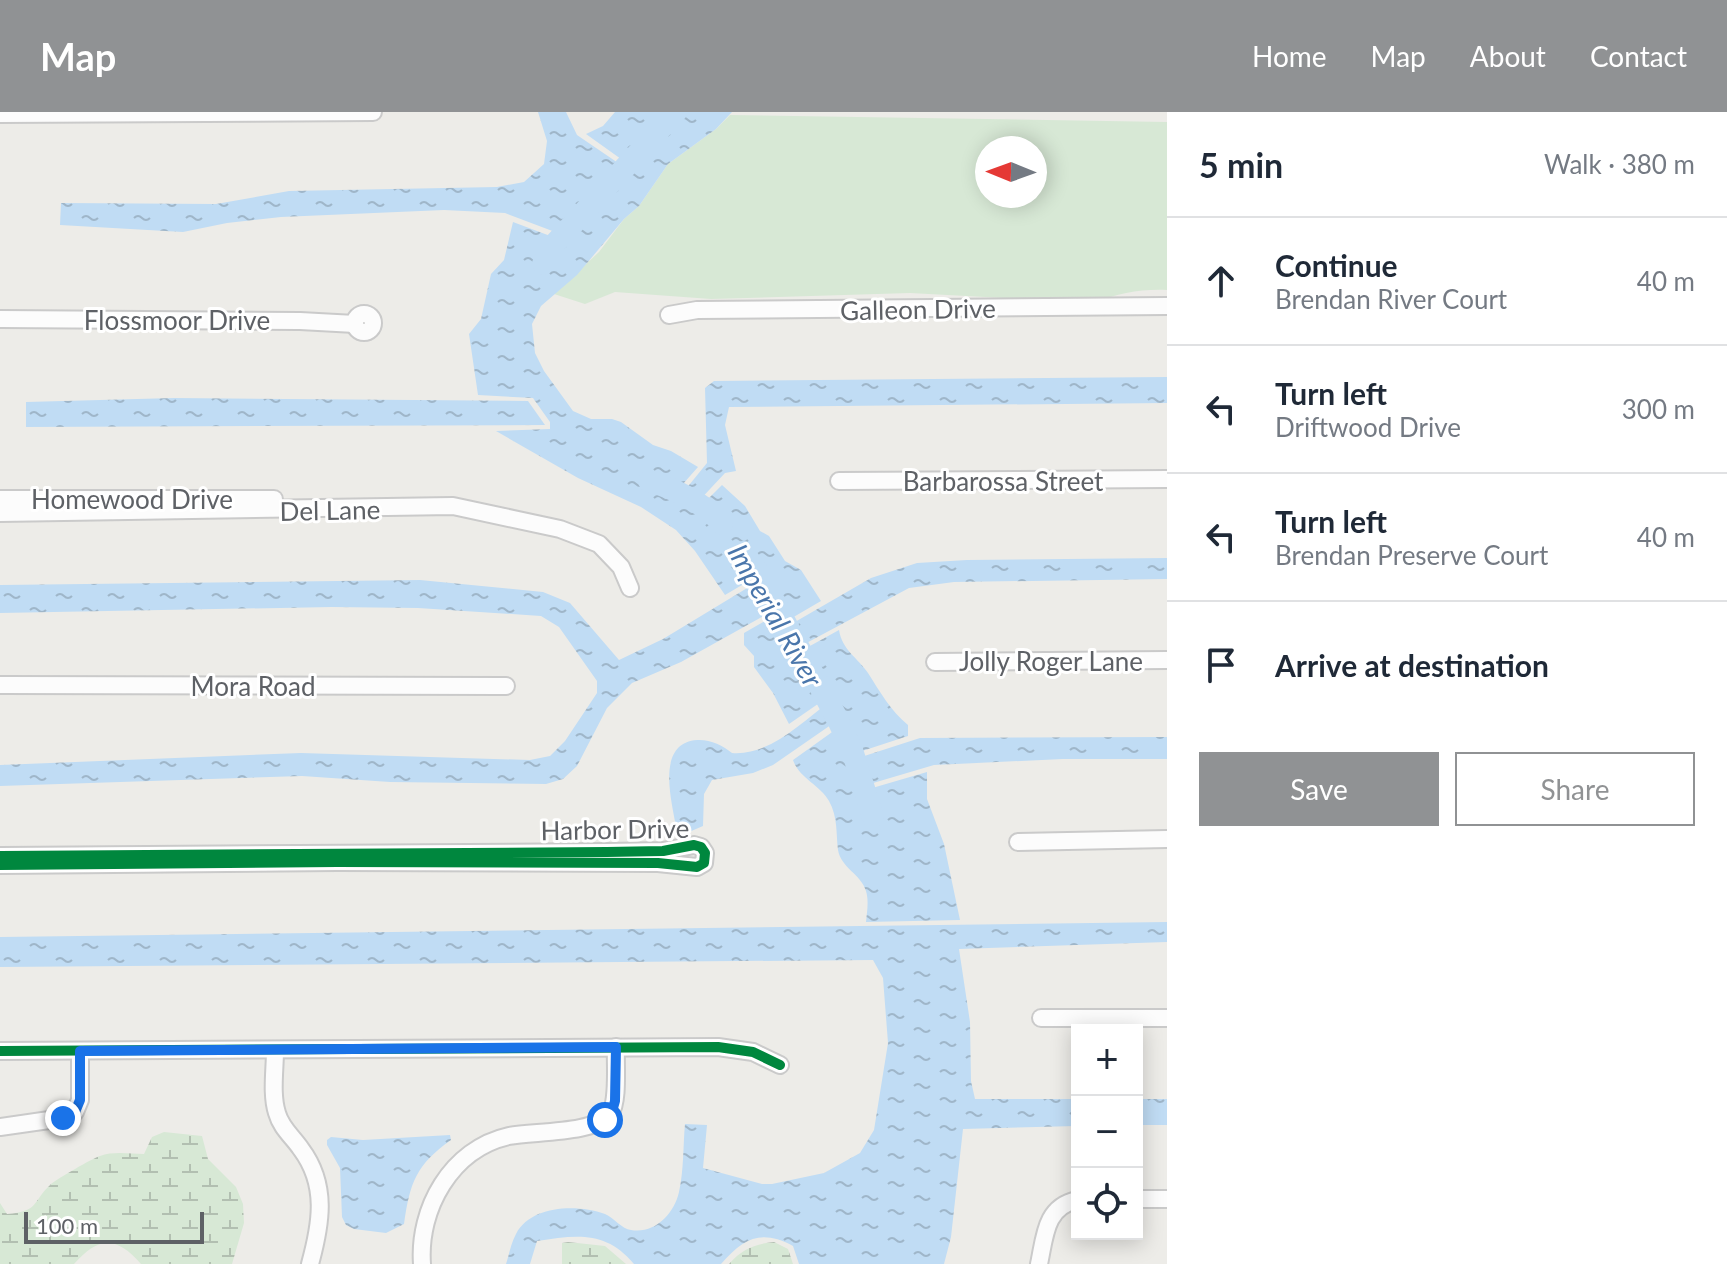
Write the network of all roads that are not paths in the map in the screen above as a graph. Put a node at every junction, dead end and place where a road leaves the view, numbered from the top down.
1 (373, 112) edge
2 (0, 114) edge
3 (1167, 306) edge
4 (669, 315) dead end
5 (0, 319) edge
6 (355, 324) dead end
7 (1167, 479) edge
8 (839, 481) dead end
9 (0, 499) edge
10 (453, 506) junction
11 (0, 513) edge
12 (630, 588) dead end
13 (1167, 660) edge
14 (935, 662) dead end
15 (0, 685) edge
16 (506, 686) dead end
17 (1167, 839) edge
18 (1018, 842) dead end
19 (0, 856) edge
20 (0, 865) edge
21 (1041, 1018) dead end
22 (1167, 1018) edge
23 (616, 1047) junction
24 (275, 1050) junction
25 (0, 1051) edge
26 (80, 1051) junction
27 (780, 1065) dead end
28 (0, 1127) edge
29 (1143, 1199) edge
30 (1167, 1199) edge
31 (1071, 1202) edge
32 (310, 1264) edge
33 (422, 1264) edge
34 (1039, 1264) edge

1 - 2 street
3 - 4 street, Galleon Drive
5 - 6 street, Flossmoor Drive
7 - 8 street, Barbarossa Street
9 - 10 street, Homewood Drive
10 - 11 street, Del Lane
10 - 12 street, Del Lane
13 - 14 street, Jolly Roger Lane
15 - 16 street, Mora Road
17 - 18 street
19 - 20 street, Harbor Drive
21 - 22 street
23 - 24 street
23 - 27 street
23 - 33 street
24 - 26 street
24 - 32 street
25 - 26 street
26 - 28 street
29 - 30 street
31 - 34 street

